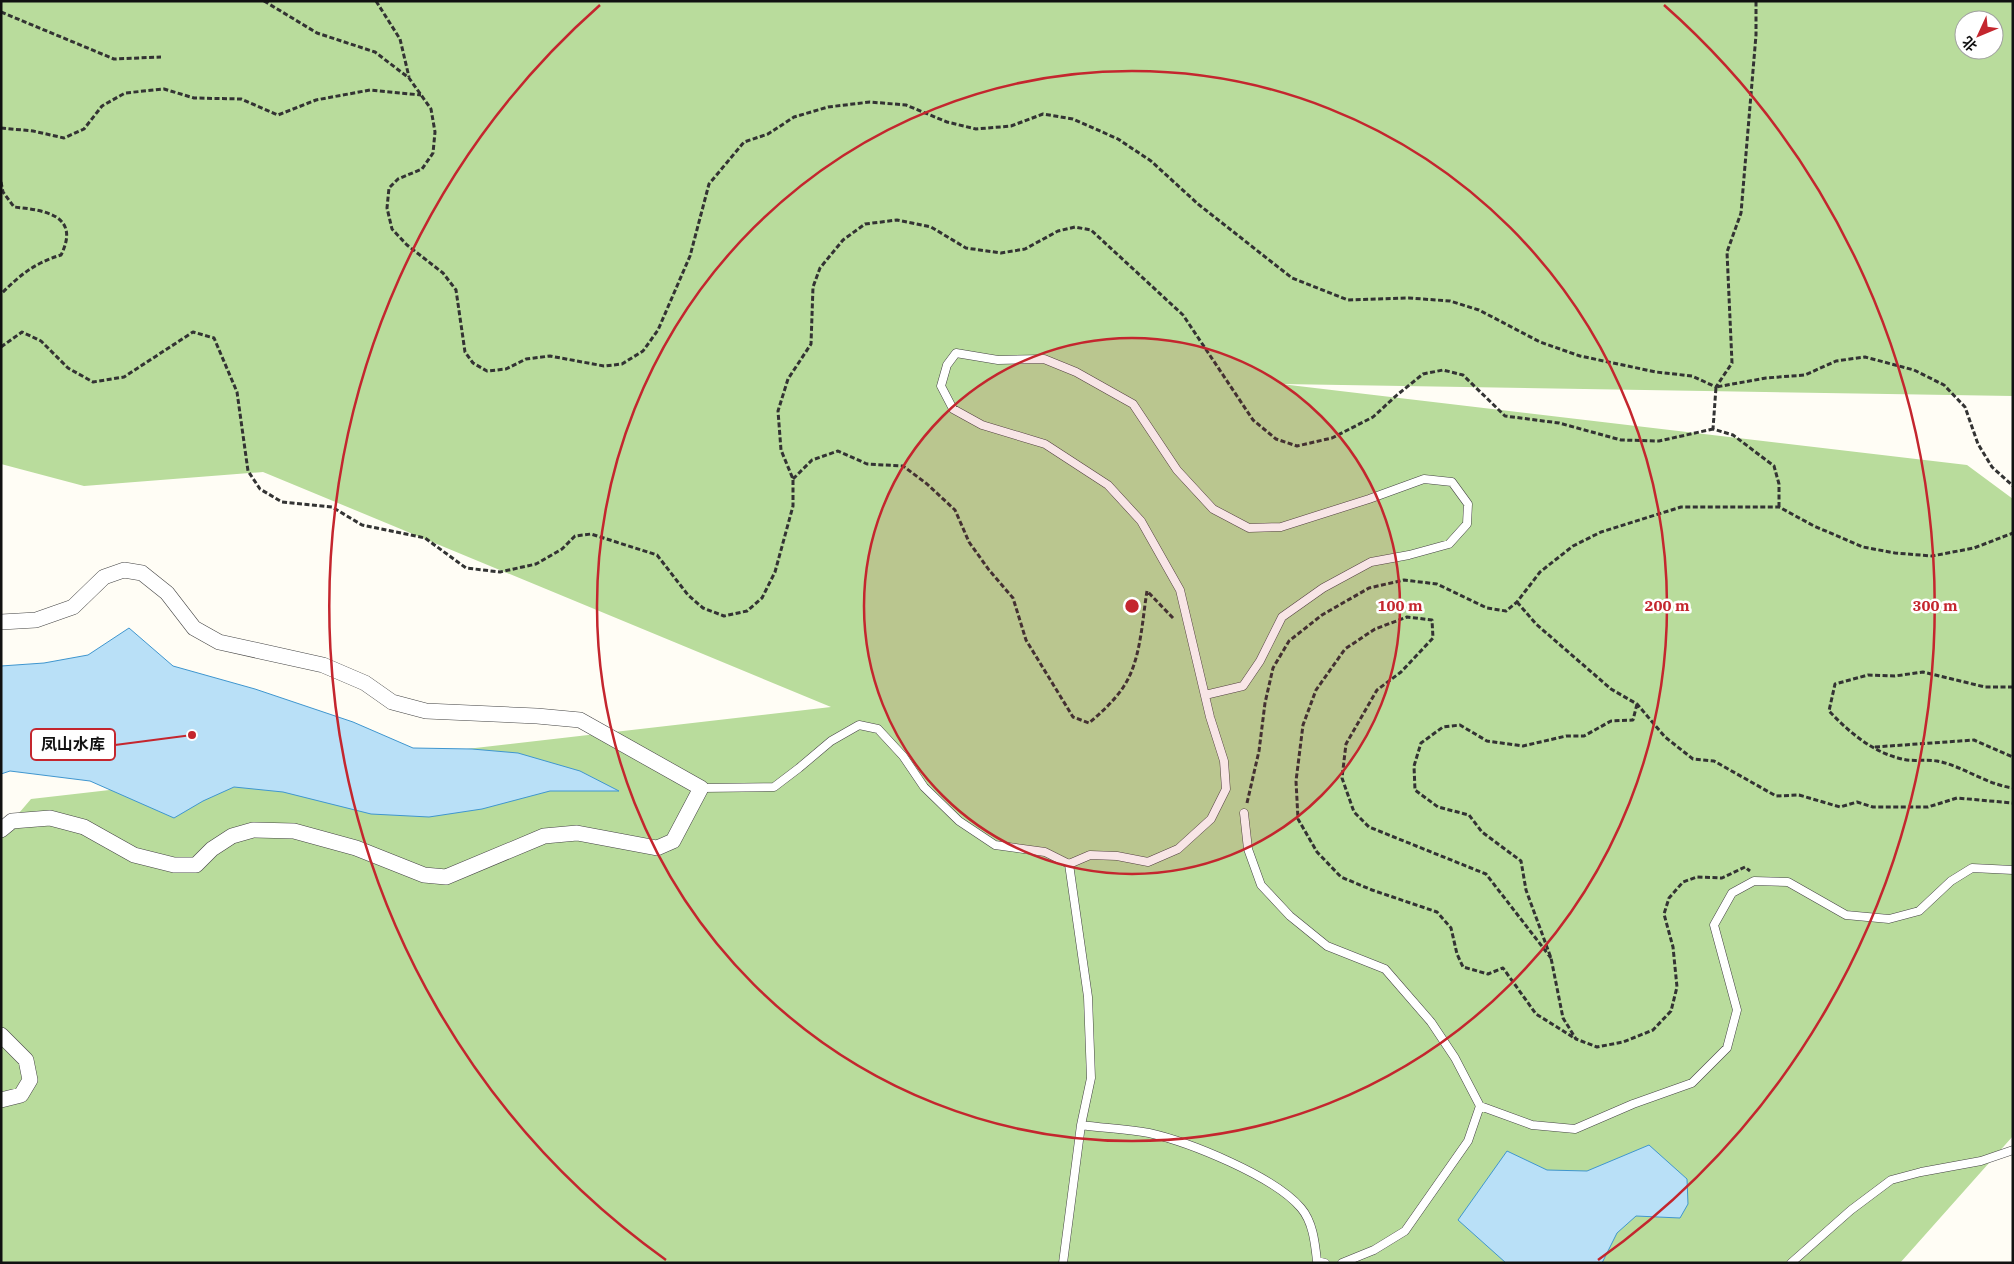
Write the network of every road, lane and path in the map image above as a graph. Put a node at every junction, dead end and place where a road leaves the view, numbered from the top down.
1 (264, 1) edge
2 (376, 1) edge
3 (1756, 1) edge
4 (1, 12) edge
5 (160, 56) dead end
6 (410, 78) junction
7 (421, 95) junction
8 (1, 128) edge
9 (1, 182) edge
10 (1, 294) edge
11 (1, 347) edge
12 (1716, 387) junction
13 (1713, 429) junction
14 (793, 479) junction
15 (2013, 486) edge
16 (1779, 507) junction
17 (2013, 533) edge
18 (1517, 602) junction
19 (1, 622) edge
20 (1191, 636) junction
21 (2013, 687) edge
22 (1205, 695) junction
23 (1638, 704) junction
24 (1872, 747) junction
25 (2013, 757) edge
26 (700, 788) junction
27 (2013, 788) edge
28 (2013, 803) edge
29 (1244, 813) joint
30 (1, 830) edge
31 (1069, 864) junction
32 (2013, 870) edge
33 (1768, 882) junction
34 (1551, 958) junction
35 (1, 1035) edge
36 (1576, 1039) junction
37 (1, 1100) edge
38 (1480, 1106) junction
39 (1080, 1125) junction
40 (2013, 1150) edge
41 (1063, 1263) edge
42 (1325, 1263) edge
43 (1342, 1263) edge
44 (1791, 1263) edge

1 - 6 path
2 - 6 path
3 - 12 path
4 - 5 path
6 - 7 path
7 - 8 path
7 - 12 path
9 - 10 path
11 - 14 path
12 - 13 path
12 - 15 path
13 - 14 path
13 - 16 path
14 - 20 path
16 - 17 path
16 - 18 path
18 - 23 path
18 - 29 path
19 - 26 street
20 - 22 lane
20 - 22 lane
21 - 24 path
22 - 31 lane
23 - 28 path
23 - 34 path
24 - 25 path
24 - 27 path
26 - 30 street
26 - 31 lane
29 - 38 lane
31 - 39 lane
32 - 33 lane
33 - 36 path
33 - 38 lane
34 - 36 path
34 - 36 path
35 - 37 street
38 - 43 lane
39 - 41 lane
39 - 42 lane
40 - 44 lane

